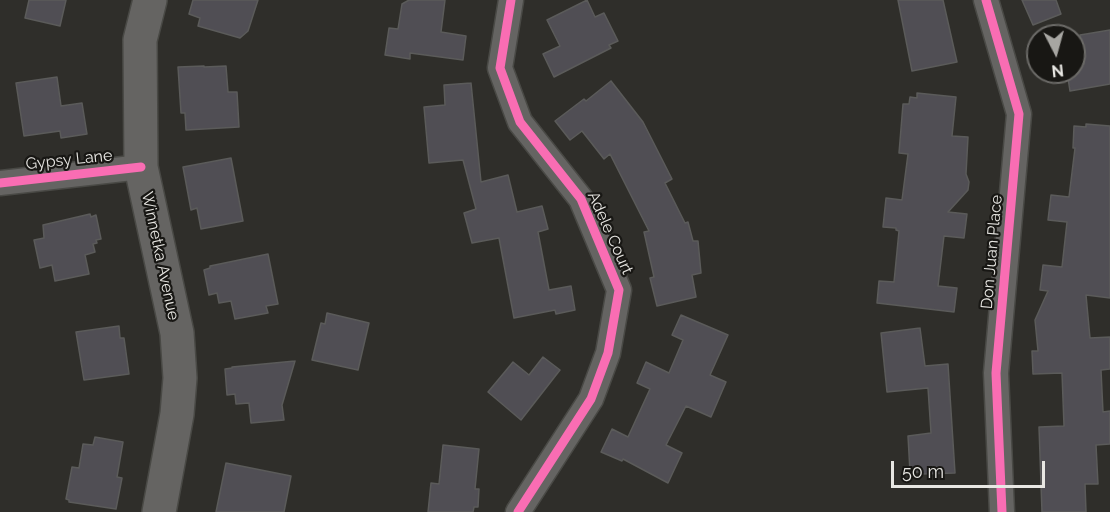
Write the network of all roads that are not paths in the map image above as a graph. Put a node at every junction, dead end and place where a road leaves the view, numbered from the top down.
1 (150, 0) edge
2 (511, 0) edge
3 (986, 0) edge
4 (141, 167) junction
5 (0, 183) edge
6 (159, 512) edge
7 (518, 512) edge
8 (1002, 512) edge

1 - 4 main road, Winnetka Avenue
2 - 7 street, Adele Court
3 - 8 street, Don Juan Place
4 - 5 street, Gypsy Lane
4 - 6 main road, Winnetka Avenue

